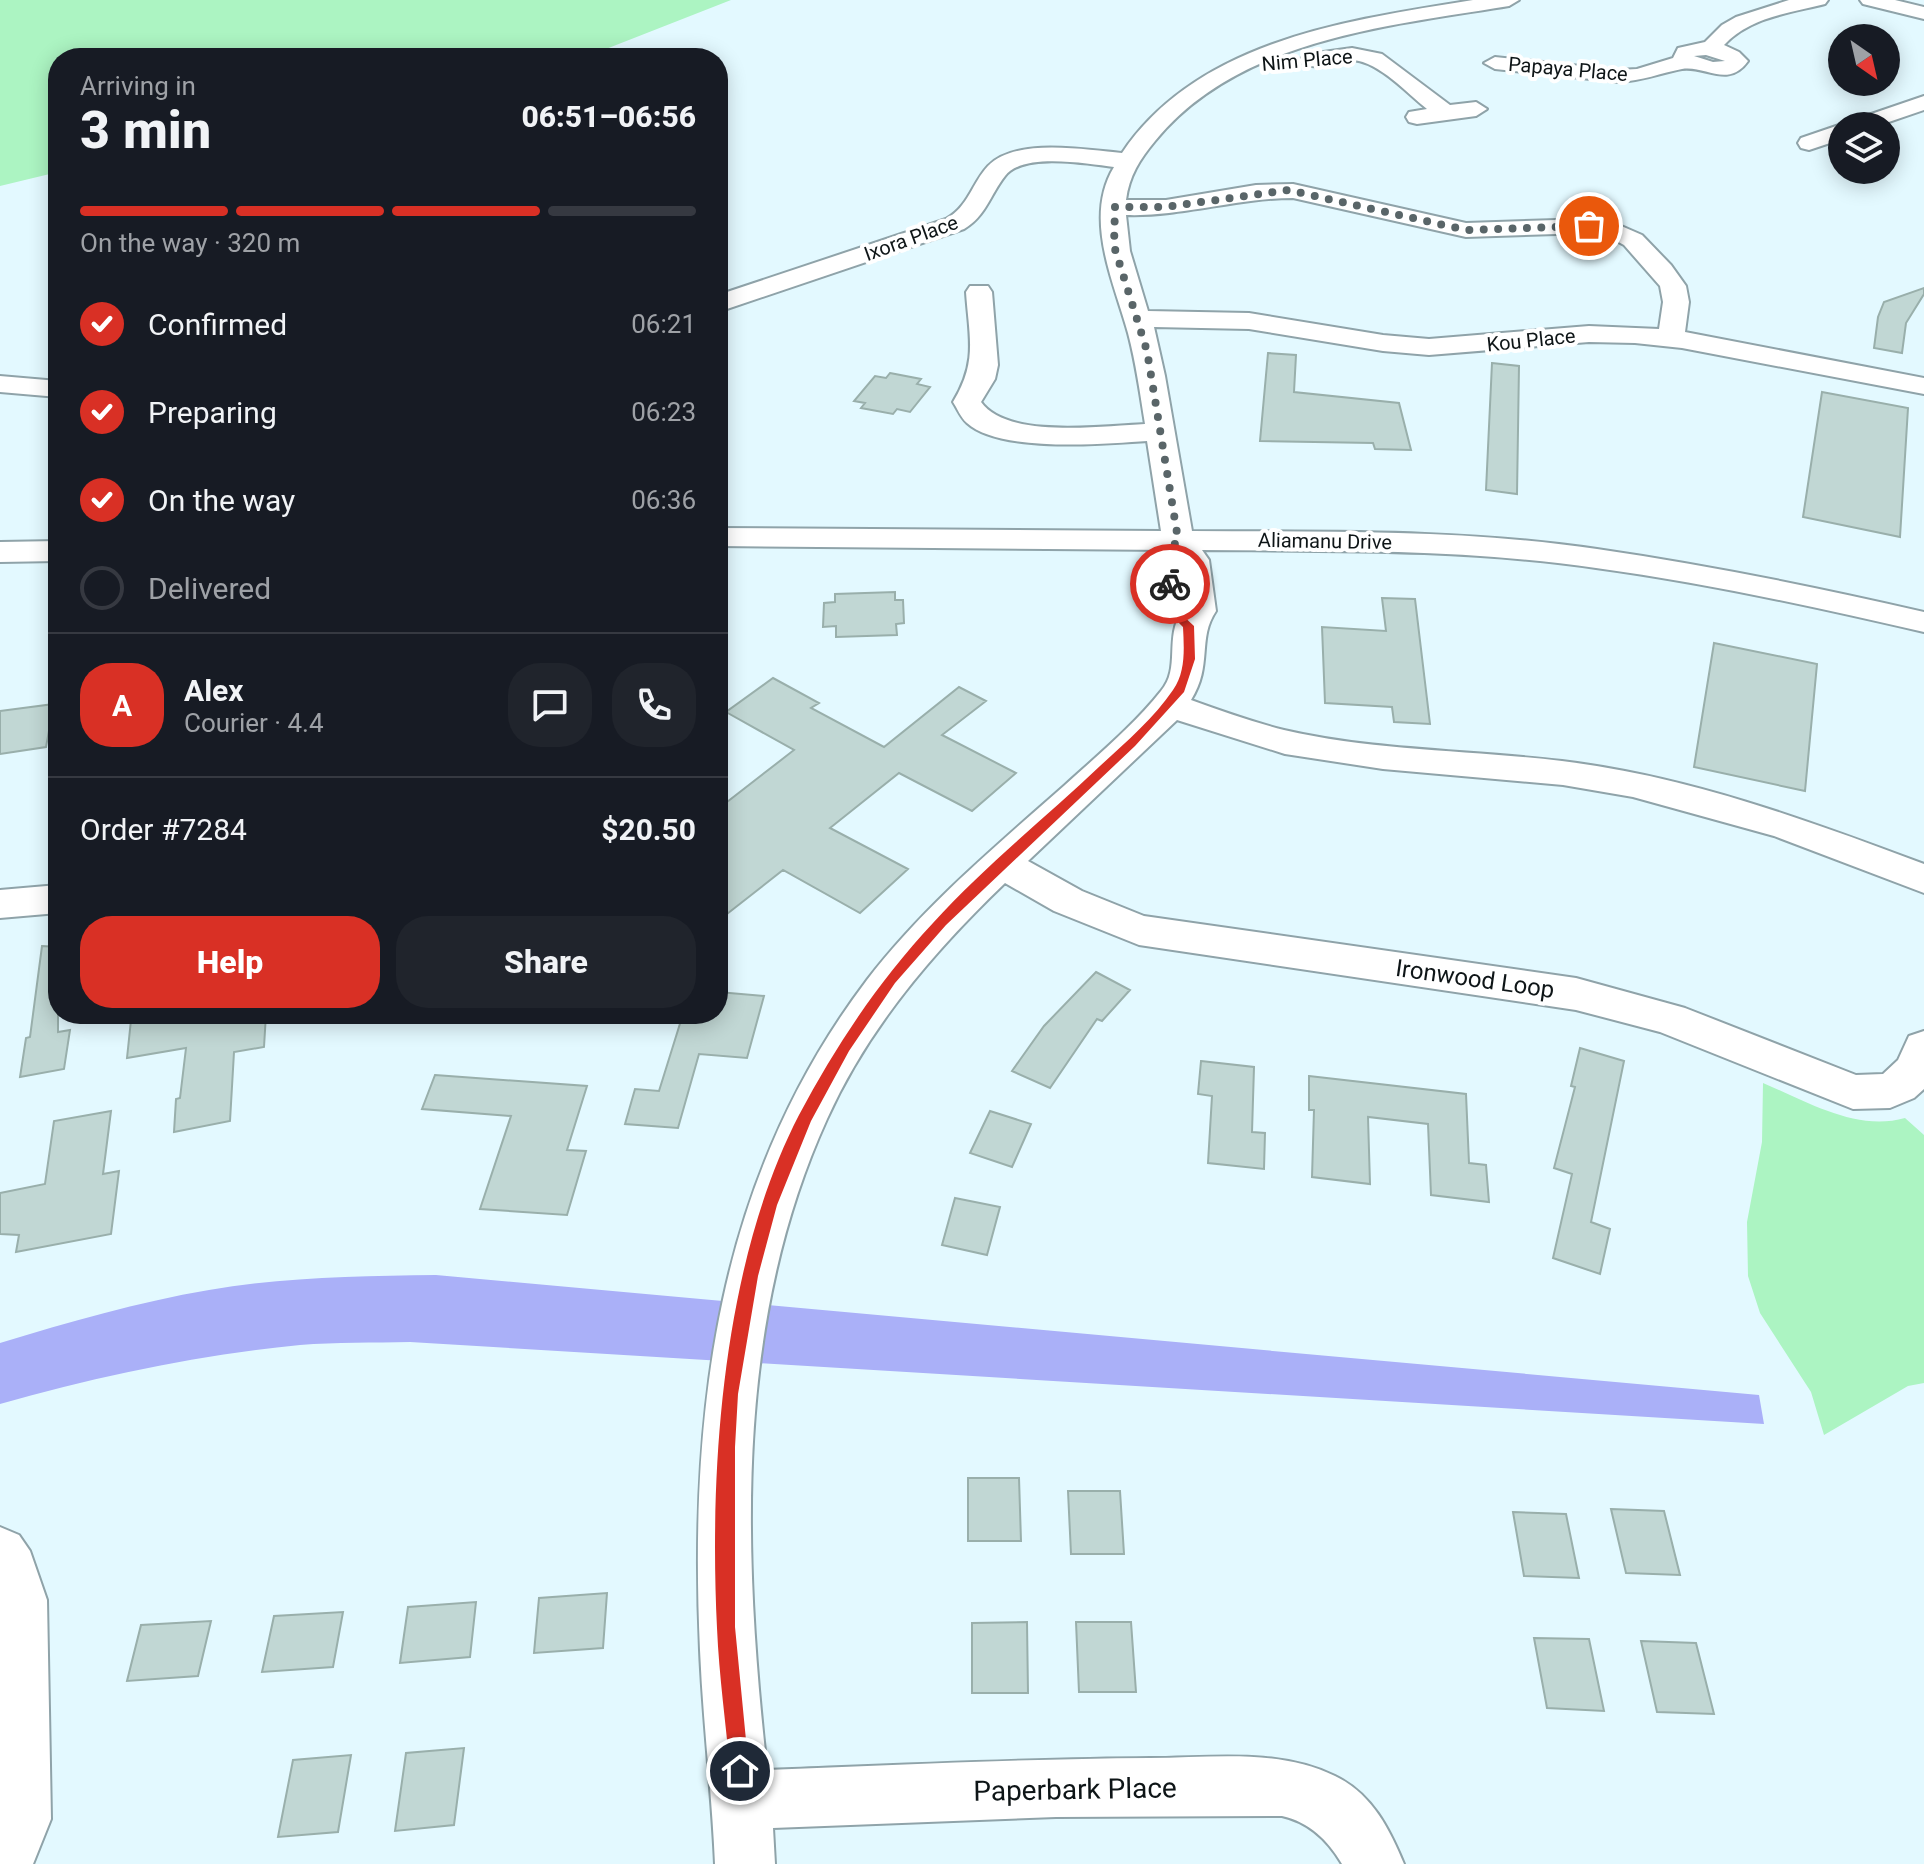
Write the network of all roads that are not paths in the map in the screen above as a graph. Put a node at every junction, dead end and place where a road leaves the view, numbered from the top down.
1 (1509, 0) edge
2 (1818, 0) edge
3 (1870, 0) edge
4 (1924, 13) edge
5 (1495, 63) dead end
6 (1246, 65) junction
7 (1924, 103) edge
8 (1476, 109) dead end
9 (1445, 112) junction
10 (1897, 112) edge
11 (1417, 117) dead end
12 (1828, 136) edge
13 (1809, 143) dead end
14 (1129, 161) junction
15 (1115, 207) junction
16 (979, 292) dead end
17 (728, 301) edge
18 (1136, 319) junction
19 (1671, 338) junction
20 (0, 384) edge
21 (1924, 386) edge
22 (48, 388) edge
23 (1159, 432) junction
24 (728, 537) edge
25 (1178, 539) junction
26 (48, 551) edge
27 (0, 552) edge
28 (1924, 622) edge
29 (1168, 704) junction
30 (1003, 865) junction
31 (1924, 879) edge
32 (48, 900) edge
33 (0, 904) edge
34 (1924, 1048) edge
35 (0, 1553) edge
36 (742, 1800) junction
37 (3, 1864) edge
38 (745, 1864) edge
39 (1374, 1864) edge

1 - 6 street
2 - 5 street, Papaya Place
3 - 4 street
6 - 9 street, Nim Place
6 - 14 street
7 - 10 street
8 - 9 street
9 - 11 street
12 - 13 street
14 - 15 street
14 - 17 street, Ixora Place
15 - 18 street
15 - 19 street
16 - 23 street
18 - 19 street, Kou Place
18 - 23 street
19 - 21 street, Kou Place
20 - 22 street
23 - 25 street
24 - 25 street, Aliamanu Drive
25 - 28 street, Aliamanu Drive
25 - 29 street
26 - 27 street
29 - 30 street
29 - 31 street
30 - 34 street, Ironwood Loop
30 - 36 street
32 - 33 street
35 - 37 street
36 - 38 street
36 - 39 street, Paperbark Place

